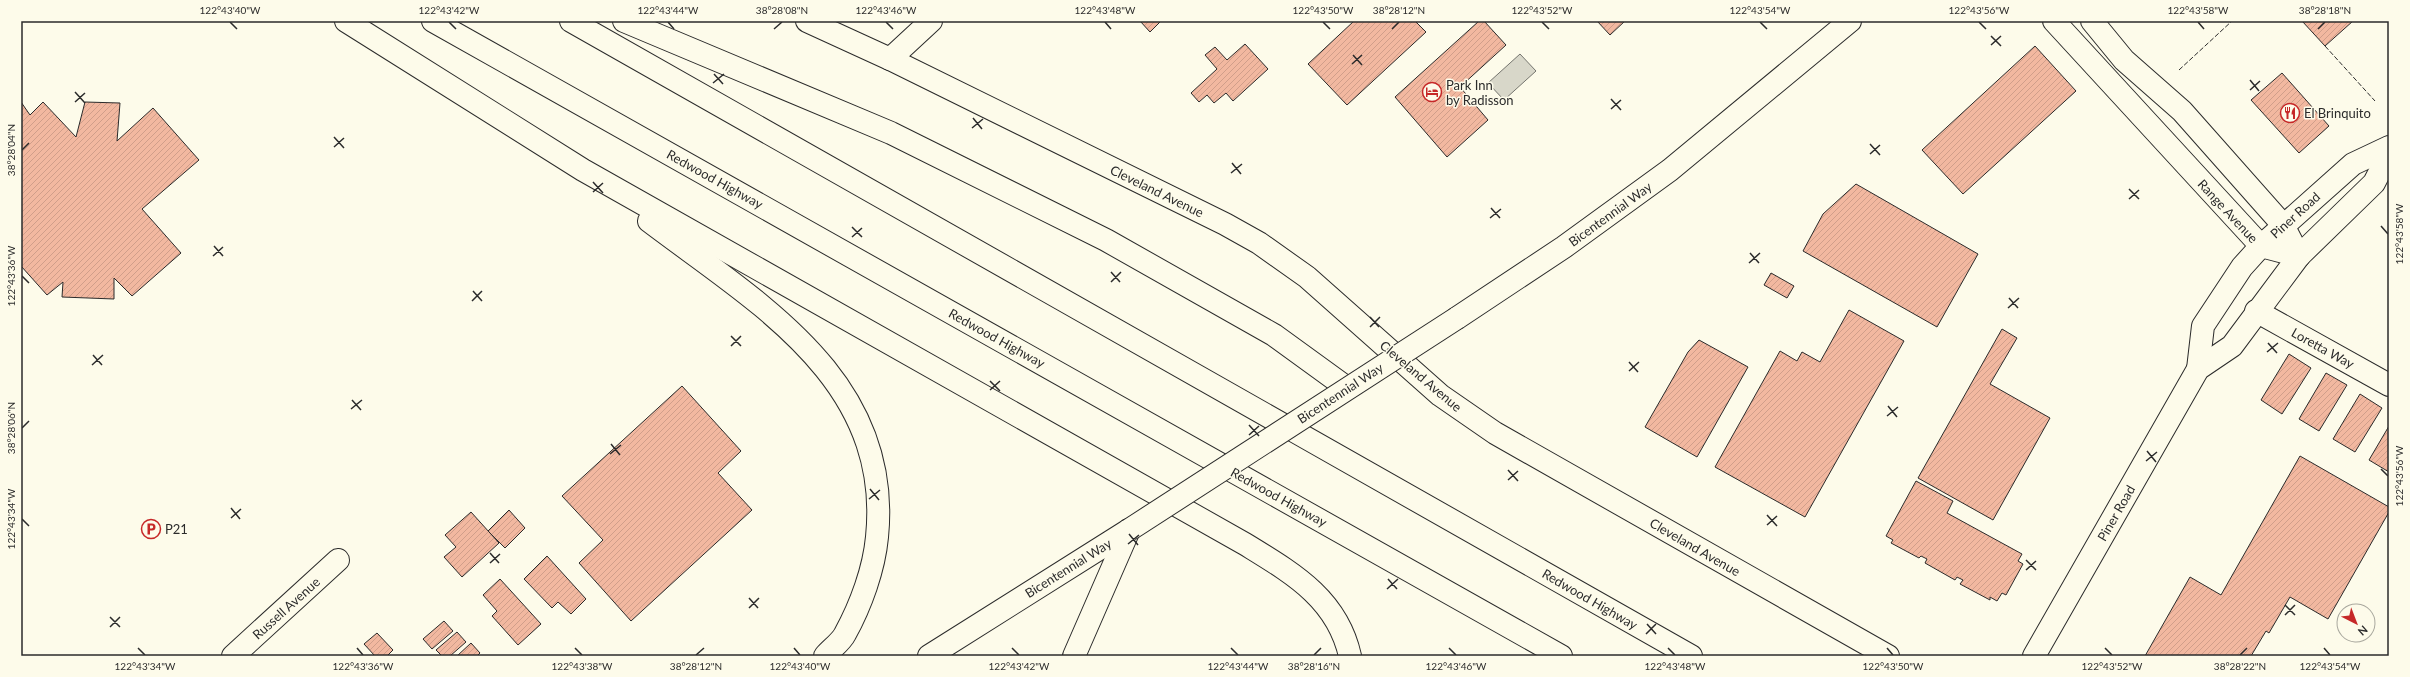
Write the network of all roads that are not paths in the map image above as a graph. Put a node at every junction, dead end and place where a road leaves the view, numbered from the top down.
1 (346, 21) edge
2 (432, 21) edge
3 (571, 21) edge
4 (624, 21) edge
5 (806, 21) edge
6 (931, 21) edge
7 (1850, 21) edge
8 (2054, 21) edge
9 (2092, 21) edge
10 (890, 59) junction
11 (2389, 147) edge
12 (2389, 154) edge
13 (583, 170) junction
14 (2283, 225) junction
15 (2261, 246) junction
16 (2298, 256) junction
17 (2256, 311) junction
18 (2198, 369) junction
19 (2389, 385) edge
20 (1347, 388) junction
21 (1129, 530) junction
22 (338, 560) dead end
23 (233, 656) edge
24 (825, 656) edge
25 (929, 656) edge
26 (1074, 656) edge
27 (1350, 656) edge
28 (1561, 656) edge
29 (1691, 656) edge
30 (1888, 656) edge
31 (2034, 656) edge

1 - 13 main road
2 - 28 main road, Redwood Highway
3 - 29 main road, Redwood Highway
4 - 20 main road
5 - 10 main road, Cleveland Avenue
6 - 10 main road
7 - 20 main road, Bicentennial Way, bridge
8 - 15 main road, Range Avenue
9 - 14 main road
10 - 30 main road, Cleveland Avenue
11 - 14 main road, Piner Road
12 - 16 main road, Piner Road
13 - 24 main road
13 - 27 main road
14 - 15 main road, Piner Road
14 - 16 main road
15 - 16 main road, Range Avenue
15 - 18 main road, Piner Road
16 - 17 main road, Piner Road
17 - 18 main road, Piner Road
17 - 19 main road, Loretta Way
18 - 31 main road, Piner Road
20 - 21 main road, Bicentennial Way, bridge
21 - 25 main road, Bicentennial Way
21 - 26 main road
22 - 23 main road, Russell Avenue

